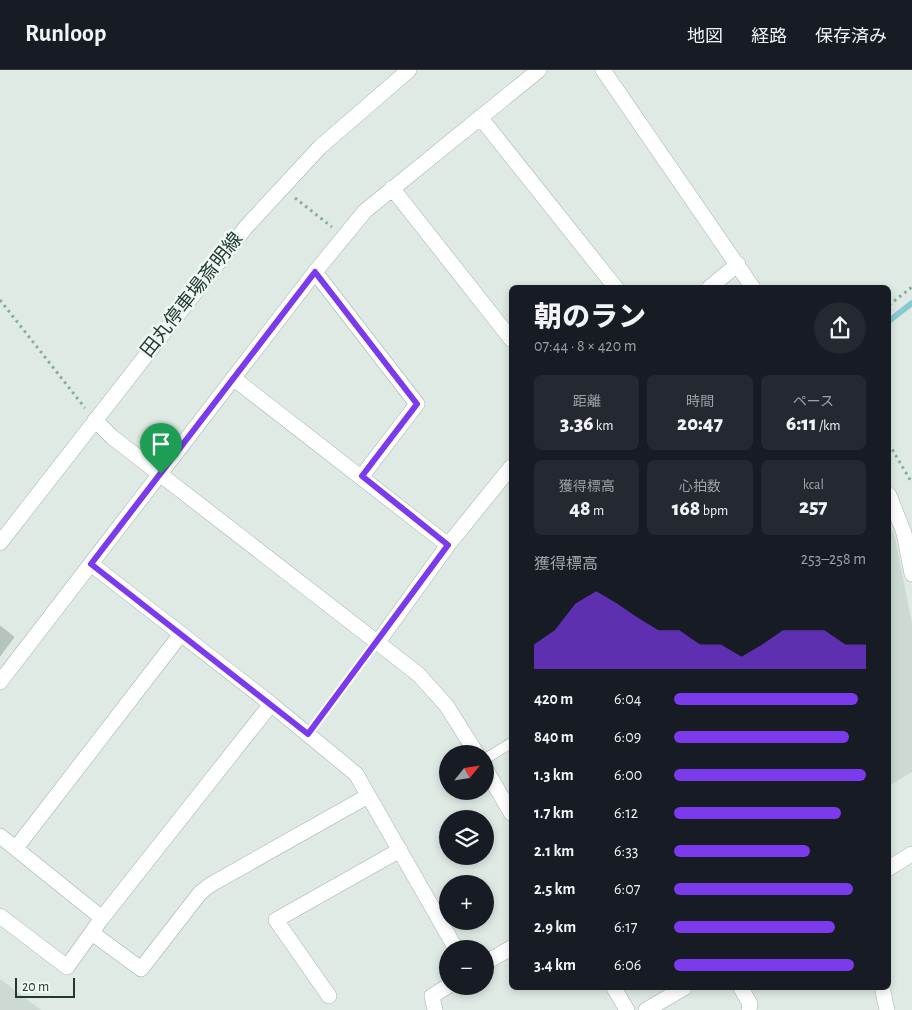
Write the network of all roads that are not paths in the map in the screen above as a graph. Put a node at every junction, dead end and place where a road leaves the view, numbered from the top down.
1 (409, 70) edge
2 (540, 70) edge
3 (603, 70) edge
4 (480, 117) junction
5 (392, 188) junction
6 (738, 264) junction
7 (315, 272) junction
8 (614, 285) edge
9 (712, 285) edge
10 (751, 285) edge
11 (509, 336) edge
12 (233, 378) junction
13 (95, 420) junction
14 (509, 469) edge
15 (161, 474) junction
16 (362, 476) junction
17 (891, 500) edge
18 (0, 543) edge
19 (448, 545) junction
20 (91, 564) junction
21 (912, 574) edge
22 (180, 634) junction
23 (378, 642) junction
24 (0, 682) edge
25 (271, 704) junction
26 (509, 744) edge
27 (471, 745) edge
28 (494, 753) edge
29 (494, 784) edge
30 (368, 796) junction
31 (509, 810) edge
32 (0, 836) edge
33 (16, 848) junction
34 (400, 850) junction
35 (912, 854) edge
36 (891, 867) edge
37 (0, 916) edge
38 (102, 918) junction
39 (92, 933) junction
40 (451, 940) edge
41 (509, 949) edge
42 (494, 958) edge
43 (615, 990) edge
44 (681, 990) edge
45 (742, 990) edge
46 (439, 992) edge
47 (884, 992) dead end
48 (329, 996) dead end
49 (435, 1010) edge
50 (627, 1010) edge
51 (646, 1010) edge
52 (749, 1010) edge
53 (887, 1010) edge

1 - 13 street, 田丸停車場斎明線
2 - 4 street
3 - 6 street
4 - 5 street
4 - 8 street
5 - 7 street
5 - 11 street
6 - 9 street
6 - 10 street
7 - 12 street
7 - 16 street
12 - 15 street
12 - 16 street
13 - 15 street
13 - 18 street, 田丸停車場斎明線
14 - 19 street
15 - 20 street
15 - 23 street
16 - 19 street
17 - 21 street
19 - 23 street
20 - 22 street
20 - 24 street
22 - 25 street
22 - 33 street
23 - 27 street
25 - 30 street
25 - 38 street
26 - 28 lane
29 - 31 street
30 - 34 street
30 - 39 street
32 - 33 street
33 - 38 street
34 - 40 street
34 - 48 street
35 - 36 street
37 - 39 street
38 - 39 street
41 - 42 street
43 - 50 street
44 - 51 street
45 - 52 street
46 - 49 street
47 - 53 street

